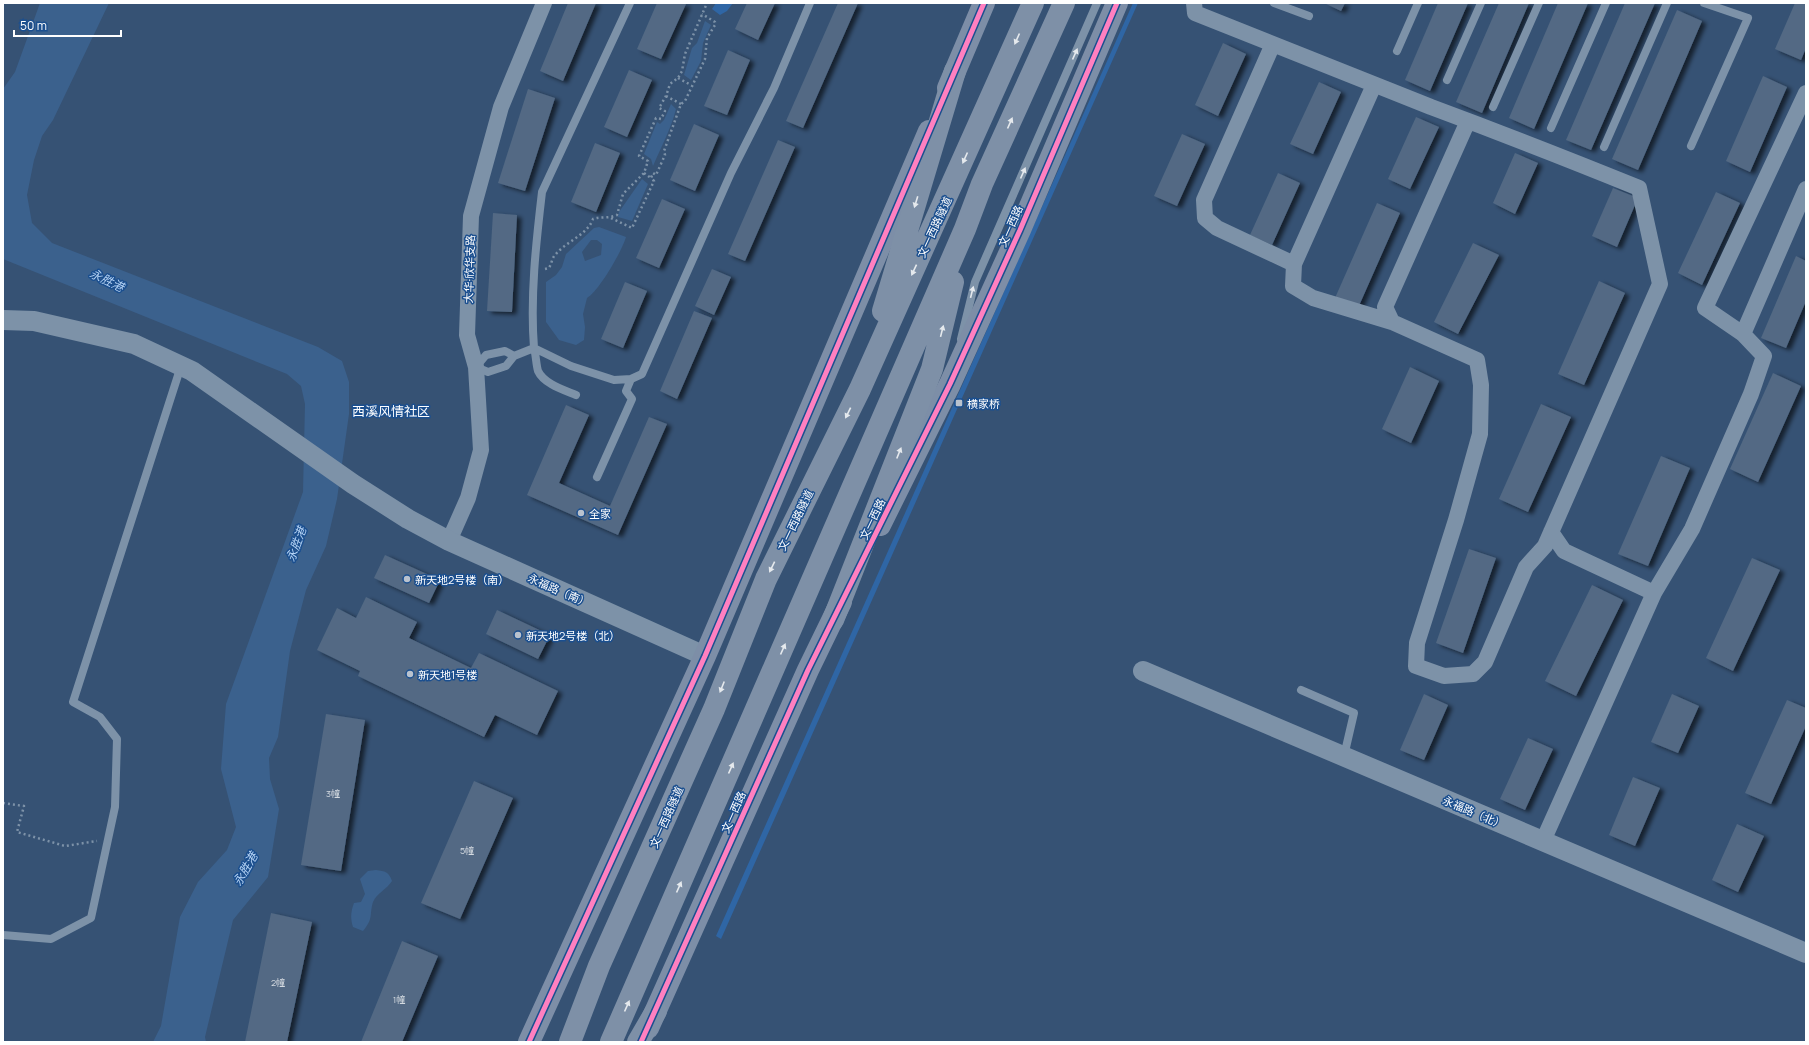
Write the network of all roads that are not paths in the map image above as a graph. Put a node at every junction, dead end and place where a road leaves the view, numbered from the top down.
1 (544, 3) edge
2 (630, 3) edge
3 (810, 3) edge
4 (984, 3) edge
5 (1033, 3) edge
6 (1064, 3) edge
7 (1097, 3) edge
8 (1117, 3) edge
9 (1194, 3) edge
10 (1274, 3) edge
11 (1418, 3) edge
12 (1481, 3) edge
13 (1539, 3) edge
14 (1606, 3) edge
15 (1667, 3) edge
16 (1704, 3) edge
17 (1723, 6) edge
18 (1309, 16) dead end
19 (1273, 44) junction
20 (1397, 52) dead end
21 (955, 71) junction
22 (1447, 80) dead end
23 (1374, 85) junction
24 (1806, 93) edge
25 (1492, 107) dead end
26 (1468, 121) junction
27 (1551, 128) dead end
28 (1691, 146) dead end
29 (1604, 147) dead end
30 (1806, 189) edge
31 (965, 229) junction
32 (1294, 264) junction
33 (3, 320) edge
34 (1392, 322) junction
35 (1743, 334) junction
36 (534, 348) junction
37 (514, 356) junction
38 (181, 366) junction
39 (476, 367) junction
40 (631, 379) junction
41 (950, 384) junction
42 (860, 389) junction
43 (576, 395) dead end
44 (597, 477) dead end
45 (1551, 532) junction
46 (449, 541) junction
47 (1654, 593) junction
48 (832, 620) junction
49 (705, 656) junction
50 (1142, 671) dead end
51 (1300, 690) dead end
52 (1344, 756) junction
53 (1543, 841) junction
54 (3, 935) edge
55 (1806, 953) edge
56 (599, 966) junction
57 (656, 1011) junction
58 (529, 1042) edge
59 (562, 1042) edge
60 (570, 1042) edge
61 (611, 1042) edge
62 (638, 1042) edge
63 (641, 1042) edge

1 - 39 street, 大华·欣华支路
2 - 36 lane
3 - 40 lane
4 - 21 main road
5 -> 42 highway, 文一西路隧道
31 -> 6 highway
41 -> 7 lane
8 - 41 main road, 文一西路
9 - 19 street
10 - 18 lane
11 - 20 lane
12 - 22 lane
13 - 25 lane
14 - 27 lane
15 - 29 lane
16 - 17 lane
17 - 28 lane
19 - 23 street
19 - 32 street
21 -> 42 highway
21 - 49 main road
23 - 26 street
23 - 32 street
24 - 35 street
26 - 34 street
26 - 45 street
30 - 35 street
48 -> 31 highway
61 -> 31 highway
32 - 34 street
33 - 38 street, 永福路（南）
34 - 45 street
35 - 47 street
36 - 37 lane
36 - 40 lane
36 - 43 lane
37 - 39 lane
37 - 39 lane
38 - 46 street, 永福路（南）
38 - 54 lane
39 - 46 street, 大华·欣华支路
40 - 44 lane
41 - 48 main road, 文一西路
42 -> 56 highway, 文一西路隧道
45 - 47 street
46 - 49 street, 永福路（南）
47 - 53 street
48 - 57 main road, 文一西路
49 - 58 main road
50 - 52 street, 永福路（北）
51 - 52 lane
52 - 53 street, 永福路（北）
53 - 55 street, 永福路（北）
56 - 59 highway
56 - 60 highway, 文一西路隧道
57 - 62 highway
57 - 63 main road, 文一西路

